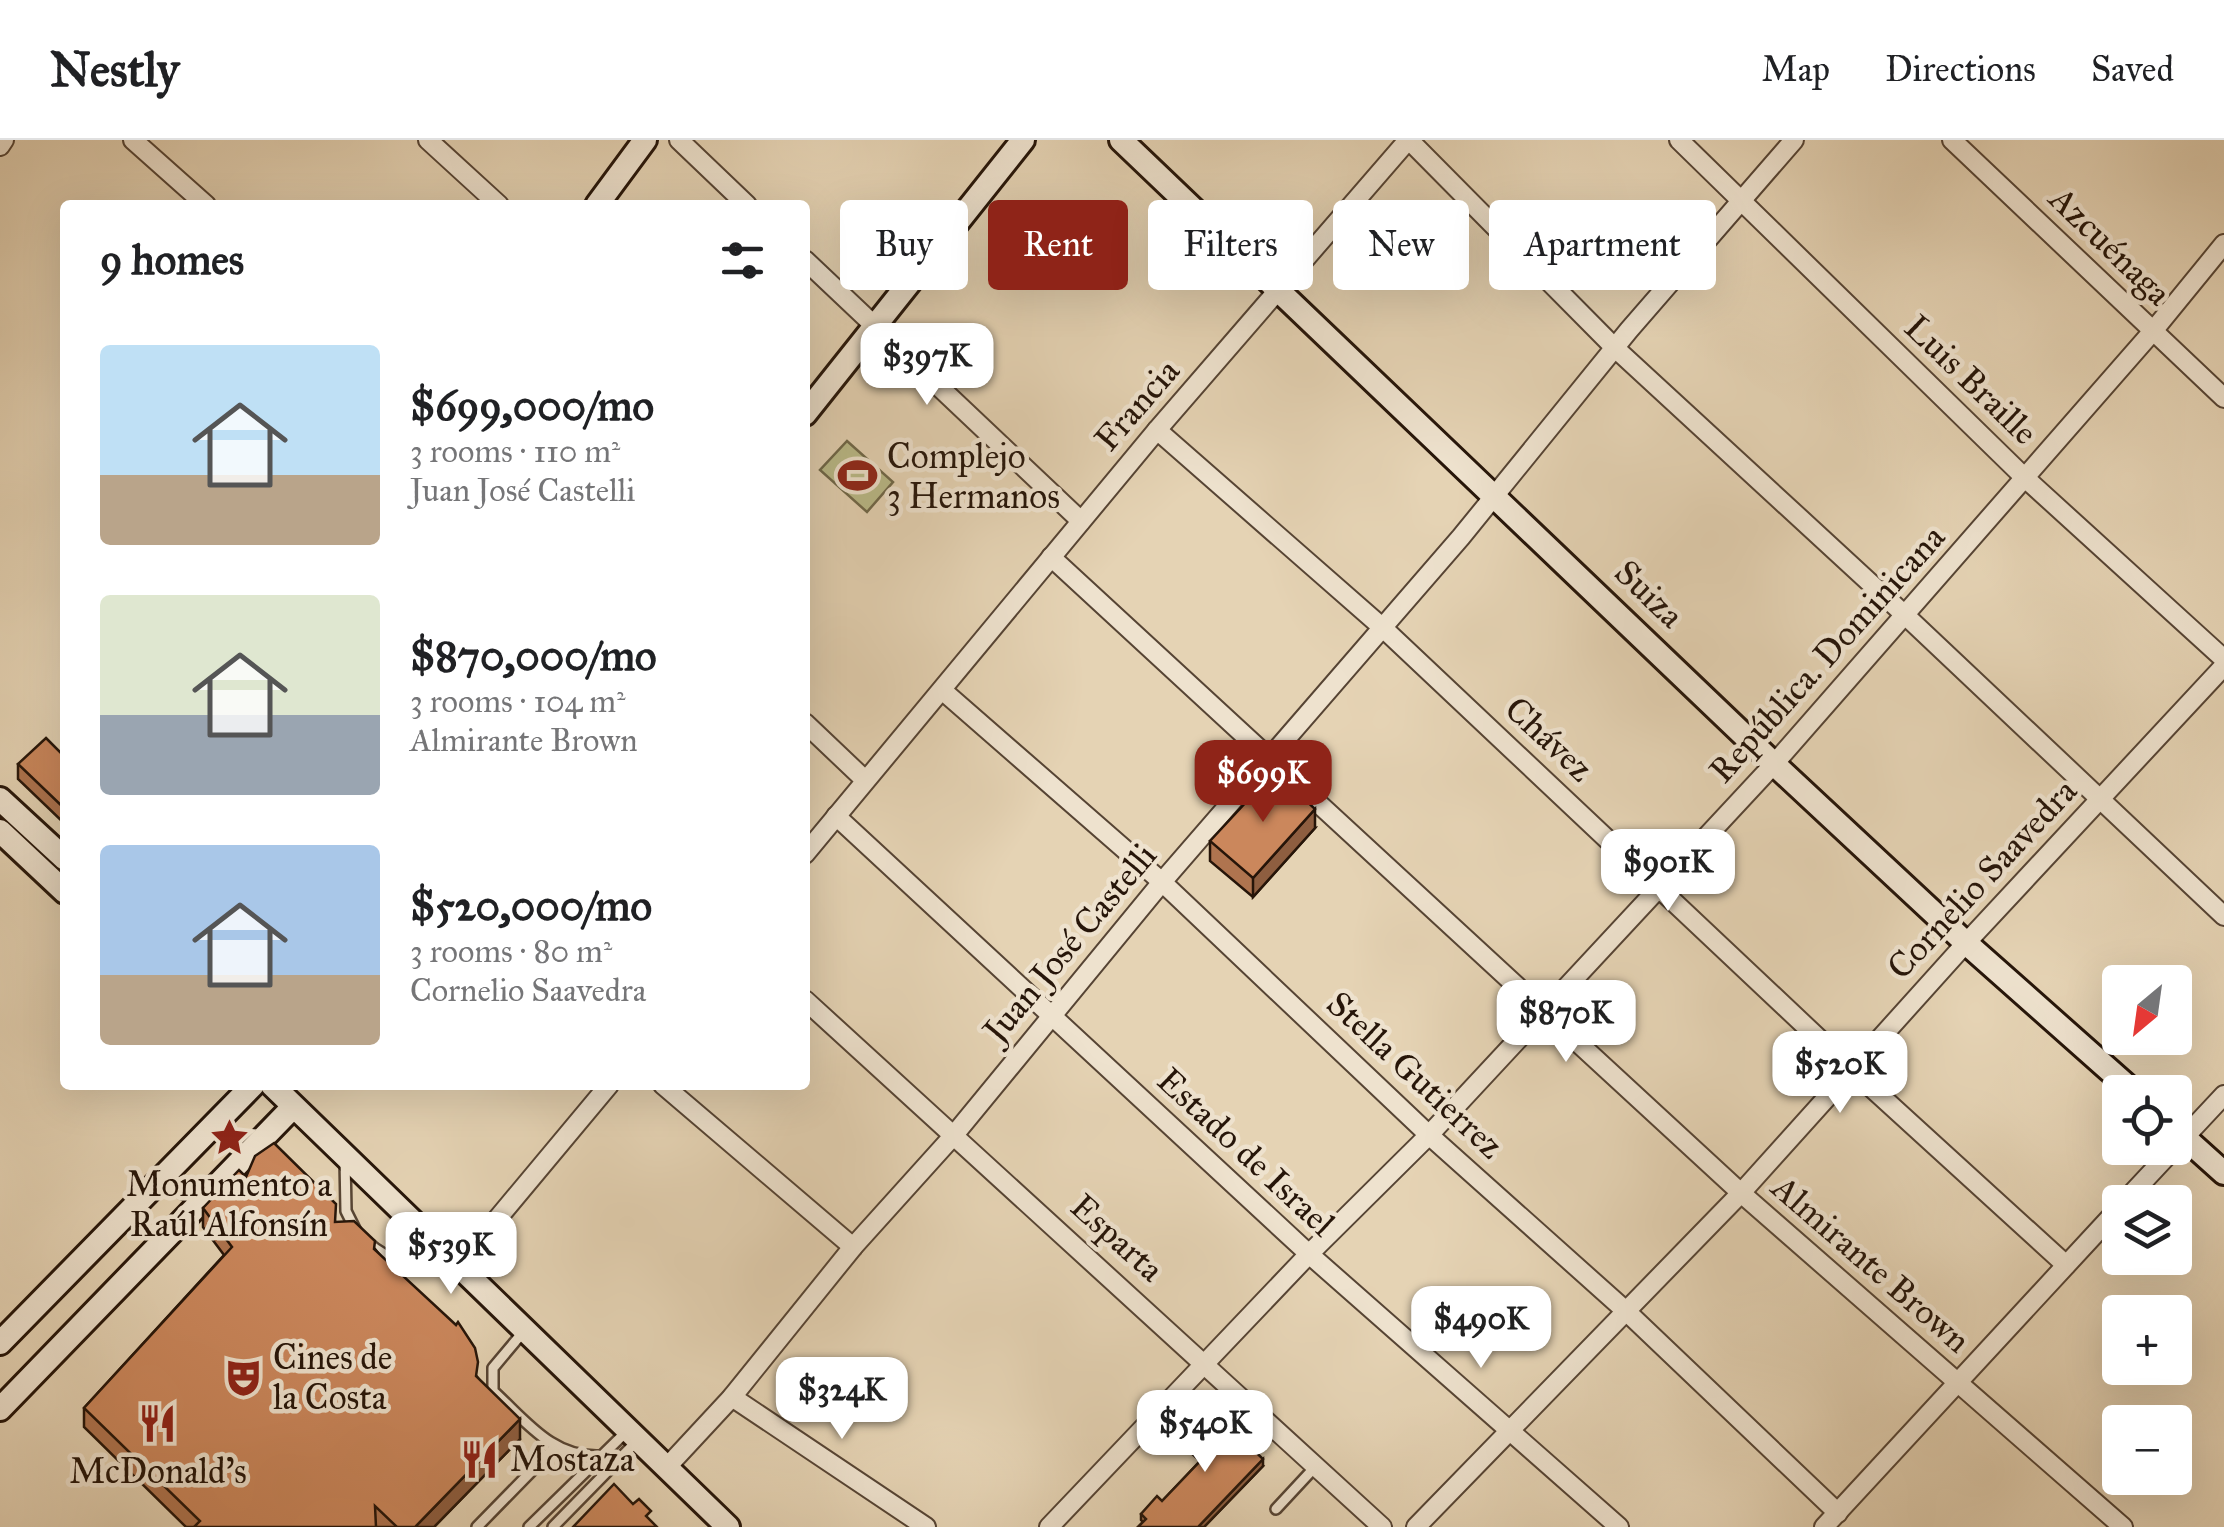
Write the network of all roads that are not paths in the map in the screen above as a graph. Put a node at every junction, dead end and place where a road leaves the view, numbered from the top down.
1 (133, 140) edge
2 (428, 140) edge
3 (645, 140) edge
4 (679, 140) edge
5 (1023, 140) edge
6 (1121, 140) edge
7 (1409, 140) edge
8 (1678, 140) edge
9 (1794, 140) edge
10 (1952, 140) edge
11 (200, 200) edge
12 (494, 200) edge
13 (600, 200) edge
14 (742, 200) edge
15 (1741, 202) junction
16 (2224, 244) edge
17 (810, 265) edge
18 (1279, 291) junction
19 (876, 327) junction
20 (2153, 332) junction
21 (1615, 348) junction
22 (2224, 398) edge
23 (810, 408) edge
24 (1157, 430) junction
25 (2024, 477) junction
26 (1496, 495) junction
27 (1081, 521) junction
28 (1051, 556) junction
29 (1906, 616) junction
30 (1383, 628) junction
31 (2224, 662) edge
32 (942, 690) junction
33 (810, 728) edge
34 (1269, 758) junction
35 (1774, 764) junction
36 (864, 780) junction
37 (0, 799) edge
38 (2100, 799) junction
39 (836, 816) junction
40 (0, 831) edge
41 (810, 848) edge
42 (60, 854) edge
43 (1162, 882) junction
44 (60, 887) edge
45 (1660, 888) junction
46 (2224, 916) edge
47 (1966, 942) junction
48 (810, 1005) edge
49 (1544, 1012) junction
50 (1052, 1017) junction
51 (1851, 1068) junction
52 (2115, 1075) edge
53 (264, 1090) edge
54 (274, 1090) edge
55 (605, 1090) edge
56 (669, 1090) edge
57 (2224, 1094) edge
58 (294, 1107) junction
59 (2192, 1123) edge
60 (1430, 1134) junction
61 (954, 1135) junction
62 (2192, 1145) edge
63 (345, 1157) junction
64 (2155, 1165) edge
65 (2224, 1173) edge
66 (163, 1177) junction
67 (2138, 1185) edge
68 (1741, 1192) junction
69 (210, 1195) junction
70 (2102, 1226) edge
71 (853, 1247) junction
72 (1309, 1254) junction
73 (453, 1262) junction
74 (2066, 1265) junction
75 (1626, 1312) junction
76 (524, 1331) junction
77 (0, 1343) edge
78 (1205, 1363) junction
79 (1958, 1383) junction
80 (732, 1397) junction
81 (0, 1409) edge
82 (1512, 1430) junction
83 (633, 1435) junction
84 (554, 1448) junction
85 (600, 1456) junction
86 (1315, 1467) junction
87 (667, 1468) junction
88 (1276, 1509) dead end
89 (1838, 1513) junction
90 (476, 1527) edge
91 (529, 1527) edge
92 (553, 1527) edge
93 (728, 1527) edge
94 (926, 1527) edge
95 (1049, 1527) edge
96 (1382, 1527) edge
97 (1416, 1527) edge
98 (1619, 1527) edge
99 (1824, 1527) edge
100 (2123, 1527) edge

1 - 11 street
2 - 12 street
3 - 13 street
4 - 14 street
5 - 19 street
6 - 18 street, Suiza
7 - 18 street, Francia
7 - 21 street
8 - 15 street, Luis Braille
9 - 15 street, Juan José Castelli
10 - 20 street, Azcuénaga
15 - 21 street, Juan José Castelli
15 - 25 street, Luis Braille
16 - 20 street, República. Dominicana
17 - 19 street
18 - 24 street, Francia
18 - 26 street, Suiza
19 - 23 street
19 - 27 street
20 - 22 street, Azcuénaga
20 - 25 street, República. Dominicana
21 - 26 street, Juan José Castelli
21 - 29 street
24 - 27 street, Francia
24 - 30 street, Chávez
25 - 29 street, República. Dominicana
25 - 31 street, Luis Braille
26 - 30 street, Juan José Castelli
26 - 35 street, Suiza
27 - 28 street, Francia
28 - 32 street, Francia
28 - 34 street, Almirante Brown
29 - 35 street, República. Dominicana
29 - 38 street
30 - 34 street, Juan José Castelli
30 - 45 street, Chávez
31 - 38 street, Cornelio Saavedra
32 - 36 street, Francia
32 - 43 street, Stella Gutierrez
33 - 36 street
34 - 43 street, Juan José Castelli
34 - 49 street, Almirante Brown
35 - 45 street, República. Dominicana
35 - 47 street, Suiza
36 - 39 street, Francia
37 - 42 street
38 - 46 street
38 - 47 street, Cornelio Saavedra
39 - 41 street, Francia
39 - 50 street, Estado de Israel
40 - 44 street
43 - 50 street, Juan José Castelli
43 - 60 street, Stella Gutierrez
45 - 49 street, República. Dominicana
45 - 51 street, Chávez
47 - 51 street, Cornelio Saavedra
47 - 52 street, Suiza
48 - 61 street, Esparta
49 - 60 street, República. Dominicana
49 - 68 street, Almirante Brown
50 - 61 street, Juan José Castelli
50 - 72 street, Estado de Israel
51 - 68 street, Cornelio Saavedra
51 - 74 street, Chávez
53 - 66 street
54 - 58 street
55 - 73 street
56 - 71 street
57 - 59 street
58 - 63 street
58 - 69 street
60 - 72 street, República. Dominicana
60 - 75 street, Stella Gutierrez
61 - 71 street, Juan José Castelli
61 - 78 street, Esparta
62 - 65 street
63 - 73 street
63 - 73 lane
64 - 67 street
66 - 69 lane
66 - 77 street
68 - 75 street, Cornelio Saavedra
68 - 79 street, Almirante Brown
69 - 81 street
70 - 74 street
71 - 80 street, Juan José Castelli
72 - 78 street, República. Dominicana
72 - 82 street, Estado de Israel
73 - 76 street
74 - 79 street
75 - 82 street, Cornelio Saavedra
75 - 89 street, Stella Gutierrez
76 - 83 street
76 - 84 lane
78 - 86 street, Esparta
78 - 95 street, República. Dominicana
79 - 89 street
79 - 100 street, Almirante Brown
80 - 87 street, Juan José Castelli
80 - 94 street
82 - 97 street, Cornelio Saavedra
82 - 98 street, Estado de Israel
83 - 85 lane
83 - 87 street
83 - 92 lane
84 - 85 lane
84 - 90 lane
85 - 91 lane
86 - 88 lane
86 - 96 street, Esparta
87 - 93 street
89 - 99 street

